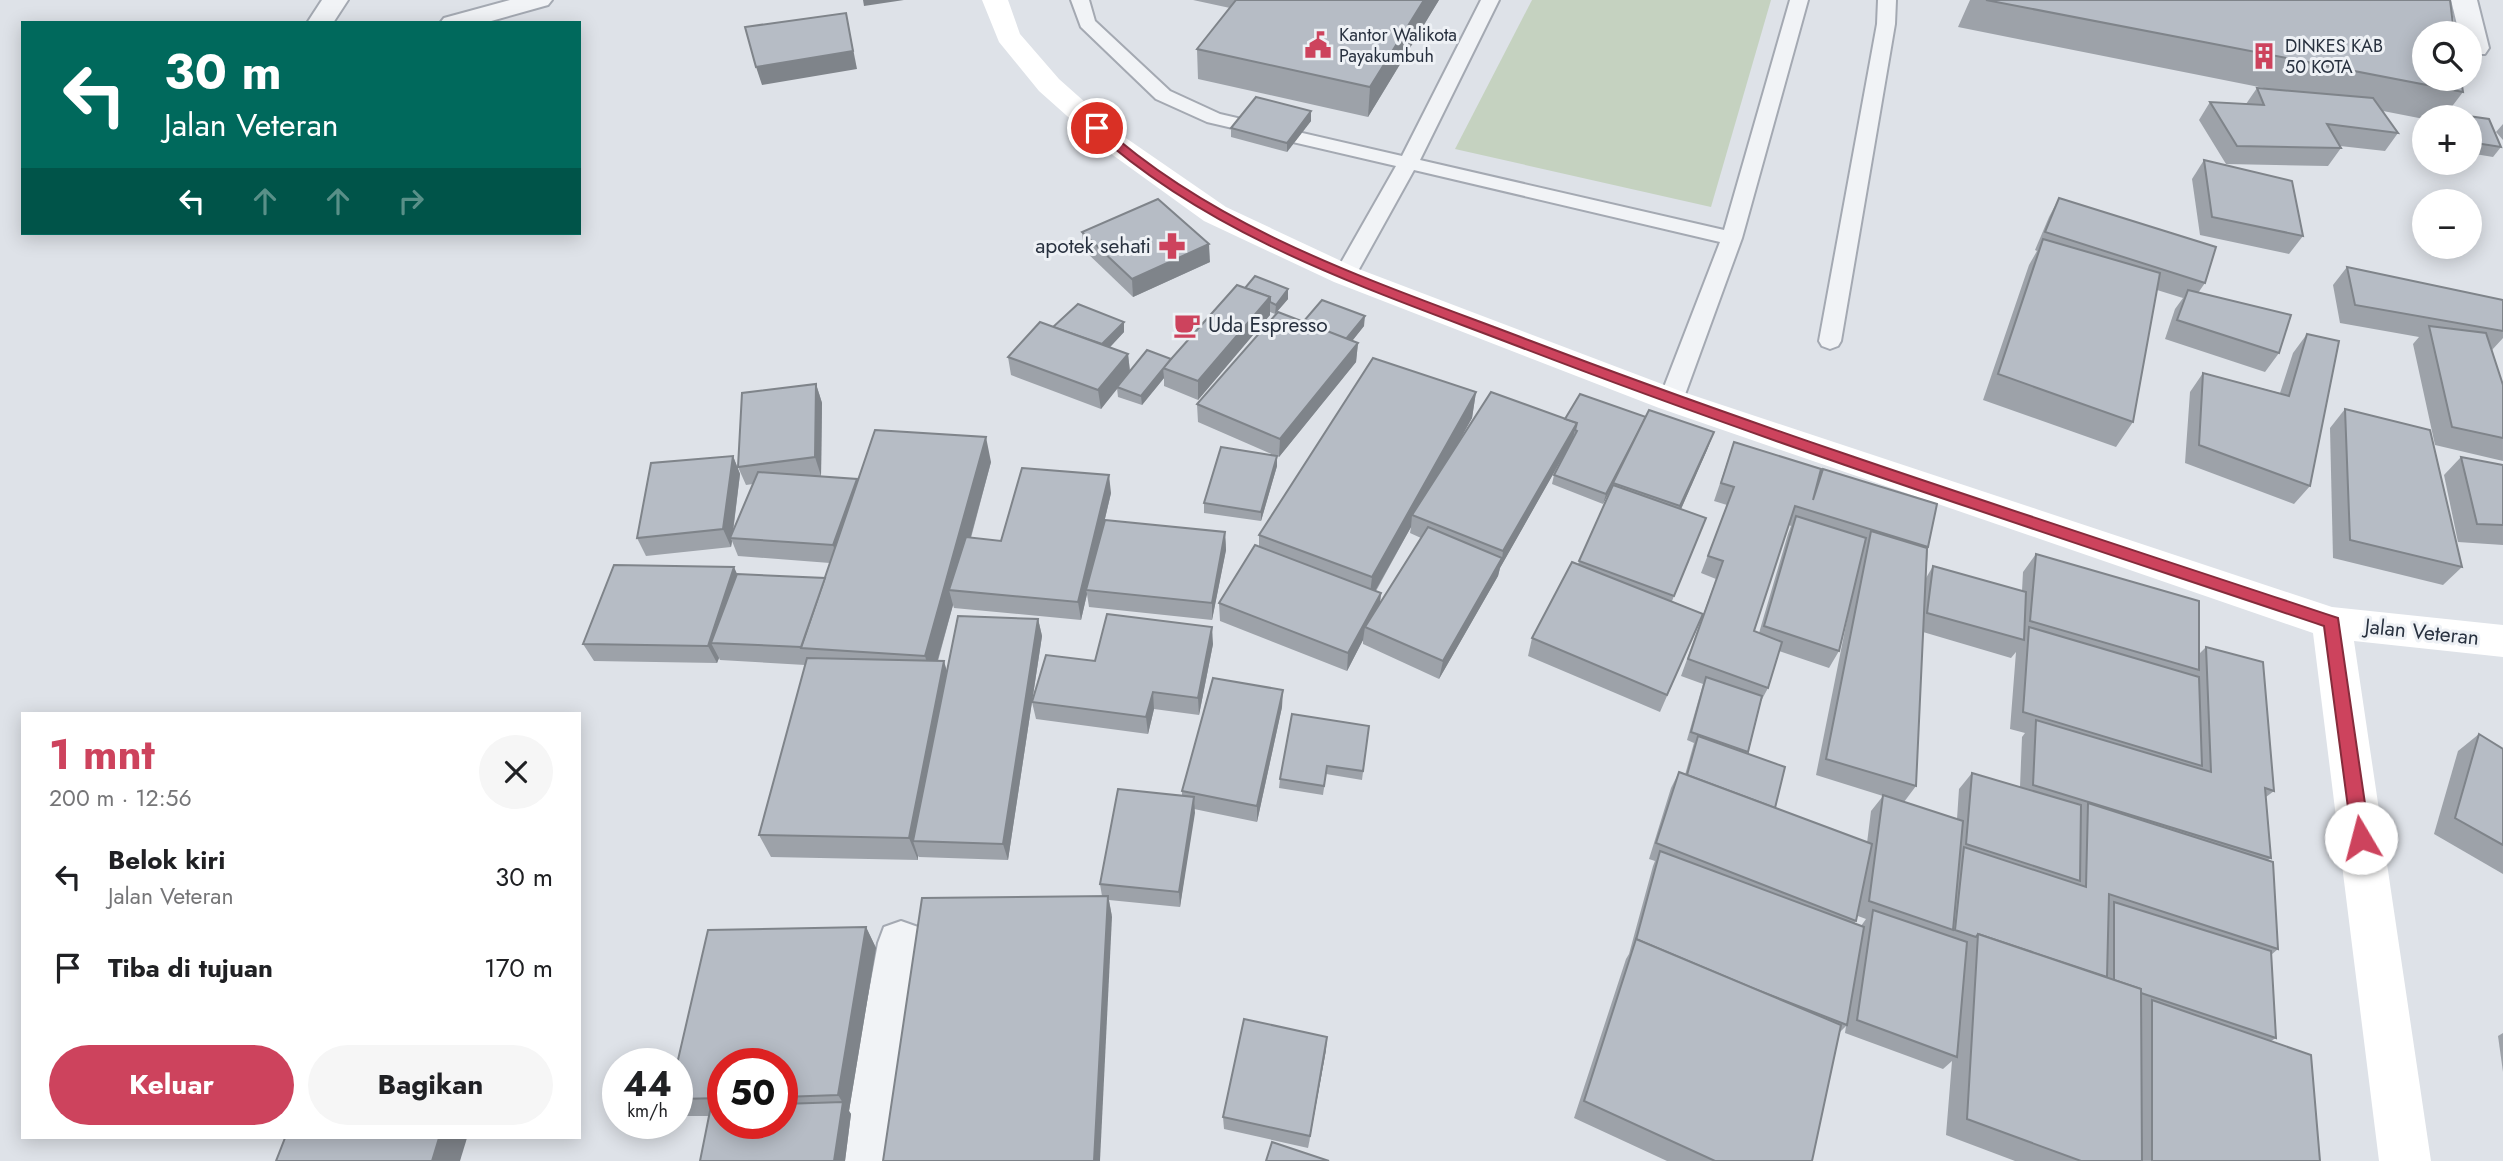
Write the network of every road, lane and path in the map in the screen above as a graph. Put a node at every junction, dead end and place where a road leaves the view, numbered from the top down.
1 (335, 0) edge
2 (538, 0) edge
3 (995, 0) edge
4 (1080, 0) edge
5 (1490, 0) edge
6 (1800, 0) edge
7 (1887, 0) edge
8 (2464, 0) edge
9 (321, 21) edge
10 (460, 21) edge
11 (2469, 21) edge
12 (1408, 163) junction
13 (1732, 238) junction
14 (1345, 275) junction
15 (1830, 341) dead end
16 (1671, 400) junction
17 (2332, 622) junction
18 (2503, 641) edge
19 (901, 943) dead end
20 (863, 1161) edge
21 (2405, 1161) edge

1 - 9 street
2 - 10 street
3 - 14 main road, Jalan Veteran
4 - 12 lane
5 - 12 lane
6 - 13 lane
7 - 15 lane
8 - 11 street
12 - 13 lane
12 - 14 lane
13 - 16 lane
14 - 16 main road, Jalan Veteran
16 - 17 main road, Jalan Veteran
17 - 18 main road, Jalan Veteran
17 - 21 main road
19 - 20 street

